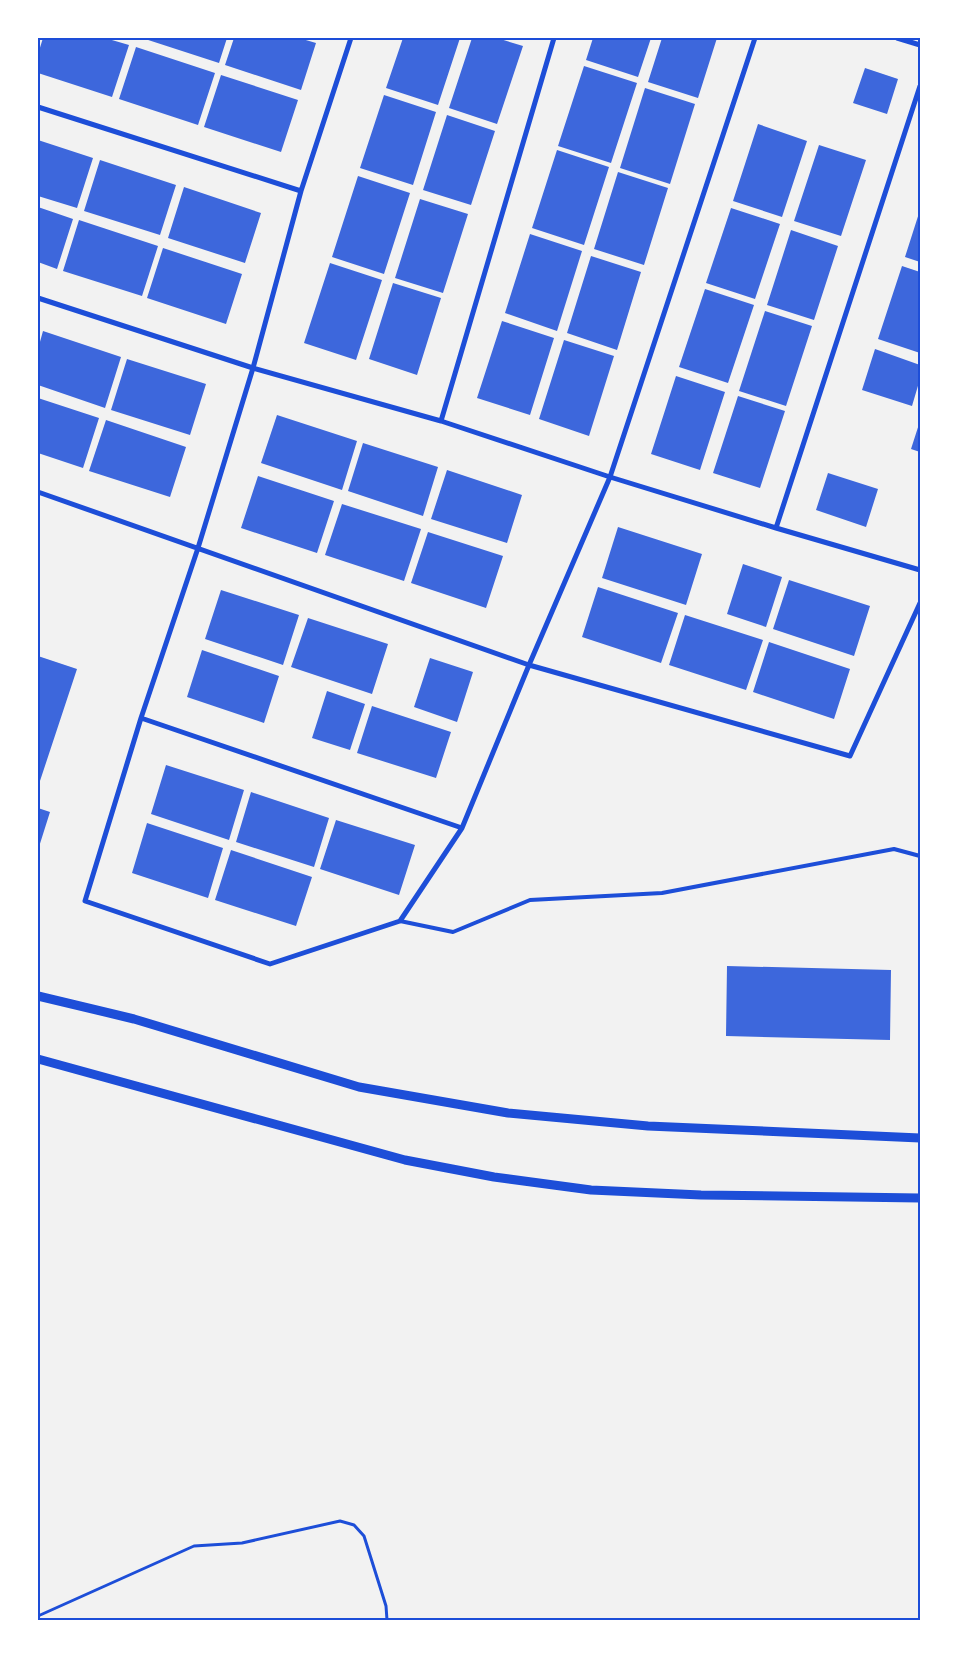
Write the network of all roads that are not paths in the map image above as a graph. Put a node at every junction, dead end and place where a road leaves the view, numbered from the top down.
1 (351, 38) edge
2 (554, 38) edge
3 (755, 38) edge
4 (896, 38) edge
5 (920, 45) edge
6 (920, 86) edge
7 (38, 107) edge
8 (301, 191) junction
9 (38, 298) edge
10 (253, 368) junction
11 (441, 421) junction
12 (610, 477) junction
13 (38, 492) edge
14 (776, 528) junction
15 (198, 548) junction
16 (920, 570) edge
17 (920, 603) edge
18 (529, 664) junction
19 (141, 718) junction
20 (462, 828) junction
21 (920, 856) edge
22 (400, 921) junction
23 (38, 996) edge
24 (38, 1059) edge
25 (920, 1138) edge
26 (920, 1198) edge

1 - 8 street
2 - 11 street
3 - 12 street
4 - 5 street
6 - 14 street
7 - 8 street
8 - 10 street
9 - 10 street
10 - 11 street
10 - 15 street
11 - 12 street
12 - 14 street
12 - 18 street
13 - 15 street
14 - 16 street
15 - 18 street
15 - 19 street
17 - 18 street
18 - 20 street
19 - 20 street
19 - 22 street
20 - 22 street
21 - 22 lane
23 - 25 street
24 - 26 street

